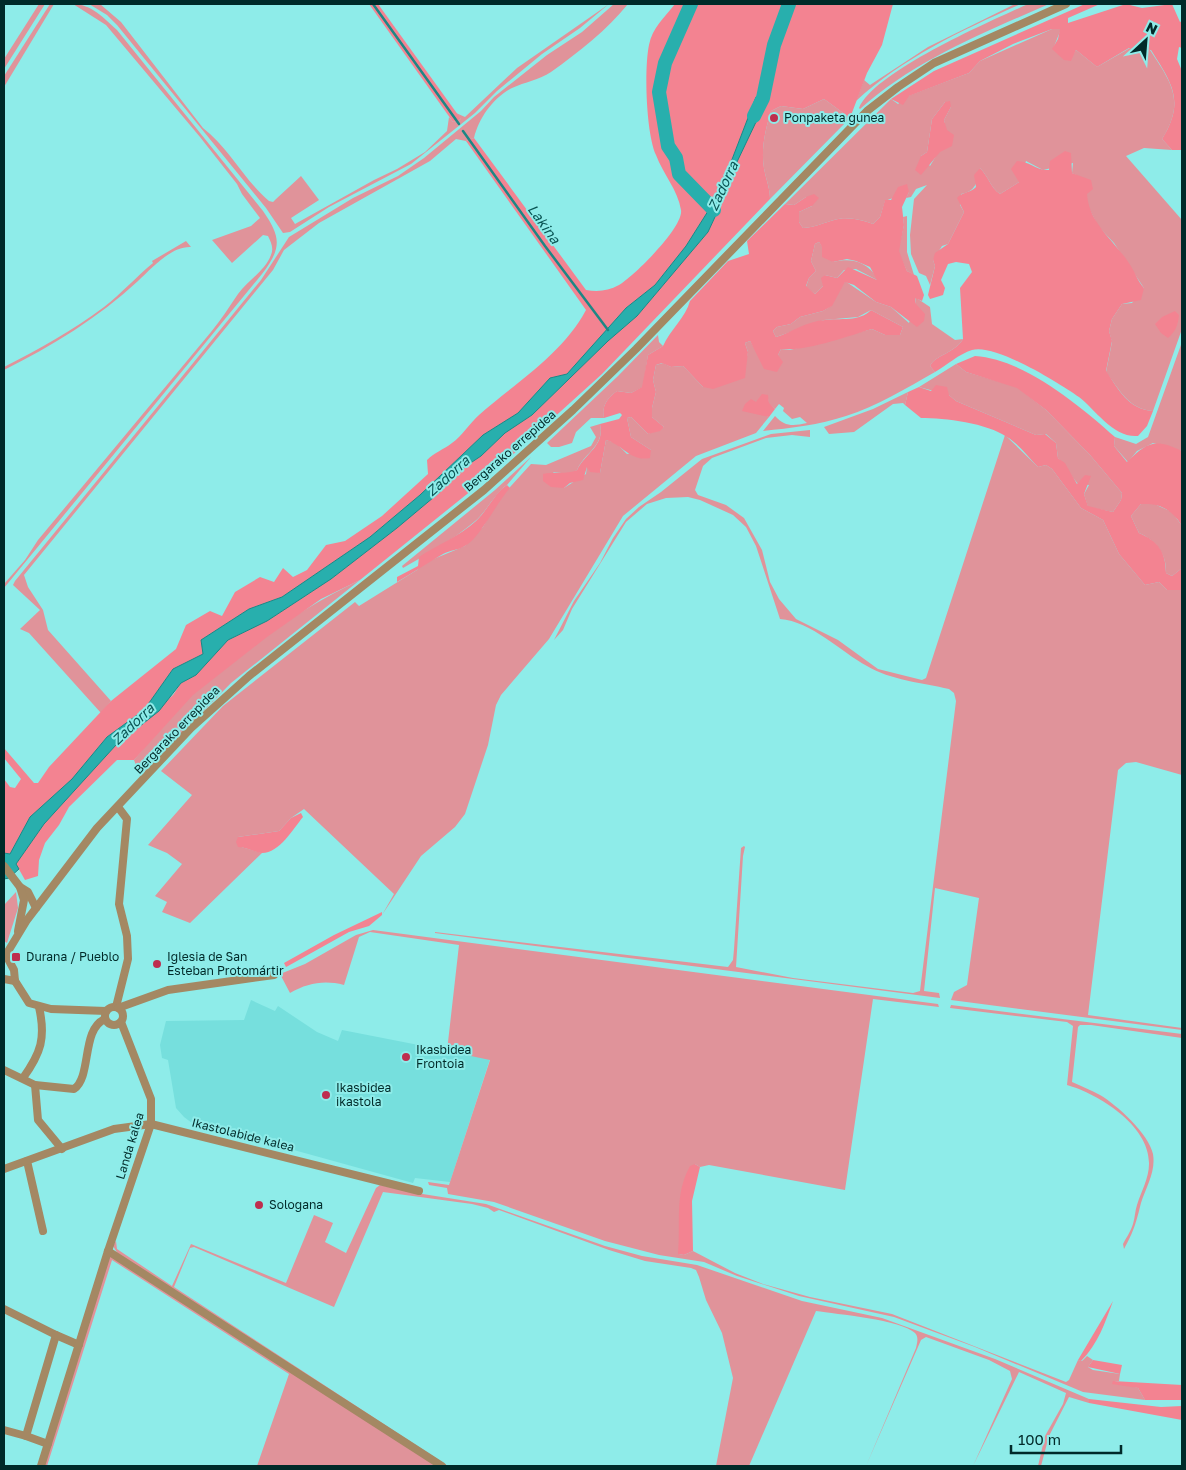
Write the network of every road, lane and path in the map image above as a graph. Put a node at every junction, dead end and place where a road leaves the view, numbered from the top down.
1 (1066, 4) edge
2 (118, 807) junction
3 (4, 866) edge
4 (50, 890) junction
5 (27, 897) junction
6 (36, 908) junction
7 (18, 934) junction
8 (5, 956) edge
9 (274, 975) dead end
10 (4, 979) edge
11 (15, 981) junction
12 (39, 1007) junction
13 (117, 1008) junction
14 (105, 1015) junction
15 (121, 1022) junction
16 (5, 1073) edge
17 (23, 1078) junction
18 (35, 1085) junction
19 (151, 1124) junction
20 (62, 1149) junction
21 (27, 1161) junction
22 (4, 1169) edge
23 (420, 1191) dead end
24 (43, 1231) dead end
25 (108, 1251) junction
26 (4, 1309) edge
27 (56, 1335) junction
28 (79, 1345) junction
29 (4, 1430) edge
30 (26, 1436) junction
31 (48, 1444) junction
32 (41, 1466) edge
33 (442, 1466) edge

1 - 2 street, Bergarako errepidea
2 - 4 street, Bergarako errepidea
2 - 13 street
3 - 5 street
4 - 5 street
4 - 6 street, Bergarako errepidea
5 - 6 street
5 - 7 street
6 - 7 street, Bergarako errepidea
7 - 8 street, Bergarako errepidea
8 - 11 street
9 - 13 street
10 - 11 street
11 - 12 street
12 - 14 street
12 - 17 street
13 - 14 street
13 - 15 street
14 - 15 street
14 - 18 street
15 - 19 street, Landa kalea
16 - 17 street
17 - 18 street
18 - 20 street
19 - 20 street, Ikastolabide kalea
19 - 23 street, Ikastolabide kalea
19 - 25 street, Landa kalea
20 - 21 street, Ikastolabide kalea
21 - 22 street, Ikastolabide kalea
21 - 24 street
25 - 28 street, Landa kalea
25 - 33 street
26 - 27 street
27 - 28 street
27 - 30 street
28 - 31 street, Landa kalea
29 - 30 street
30 - 31 street
31 - 32 street, Landa kalea

